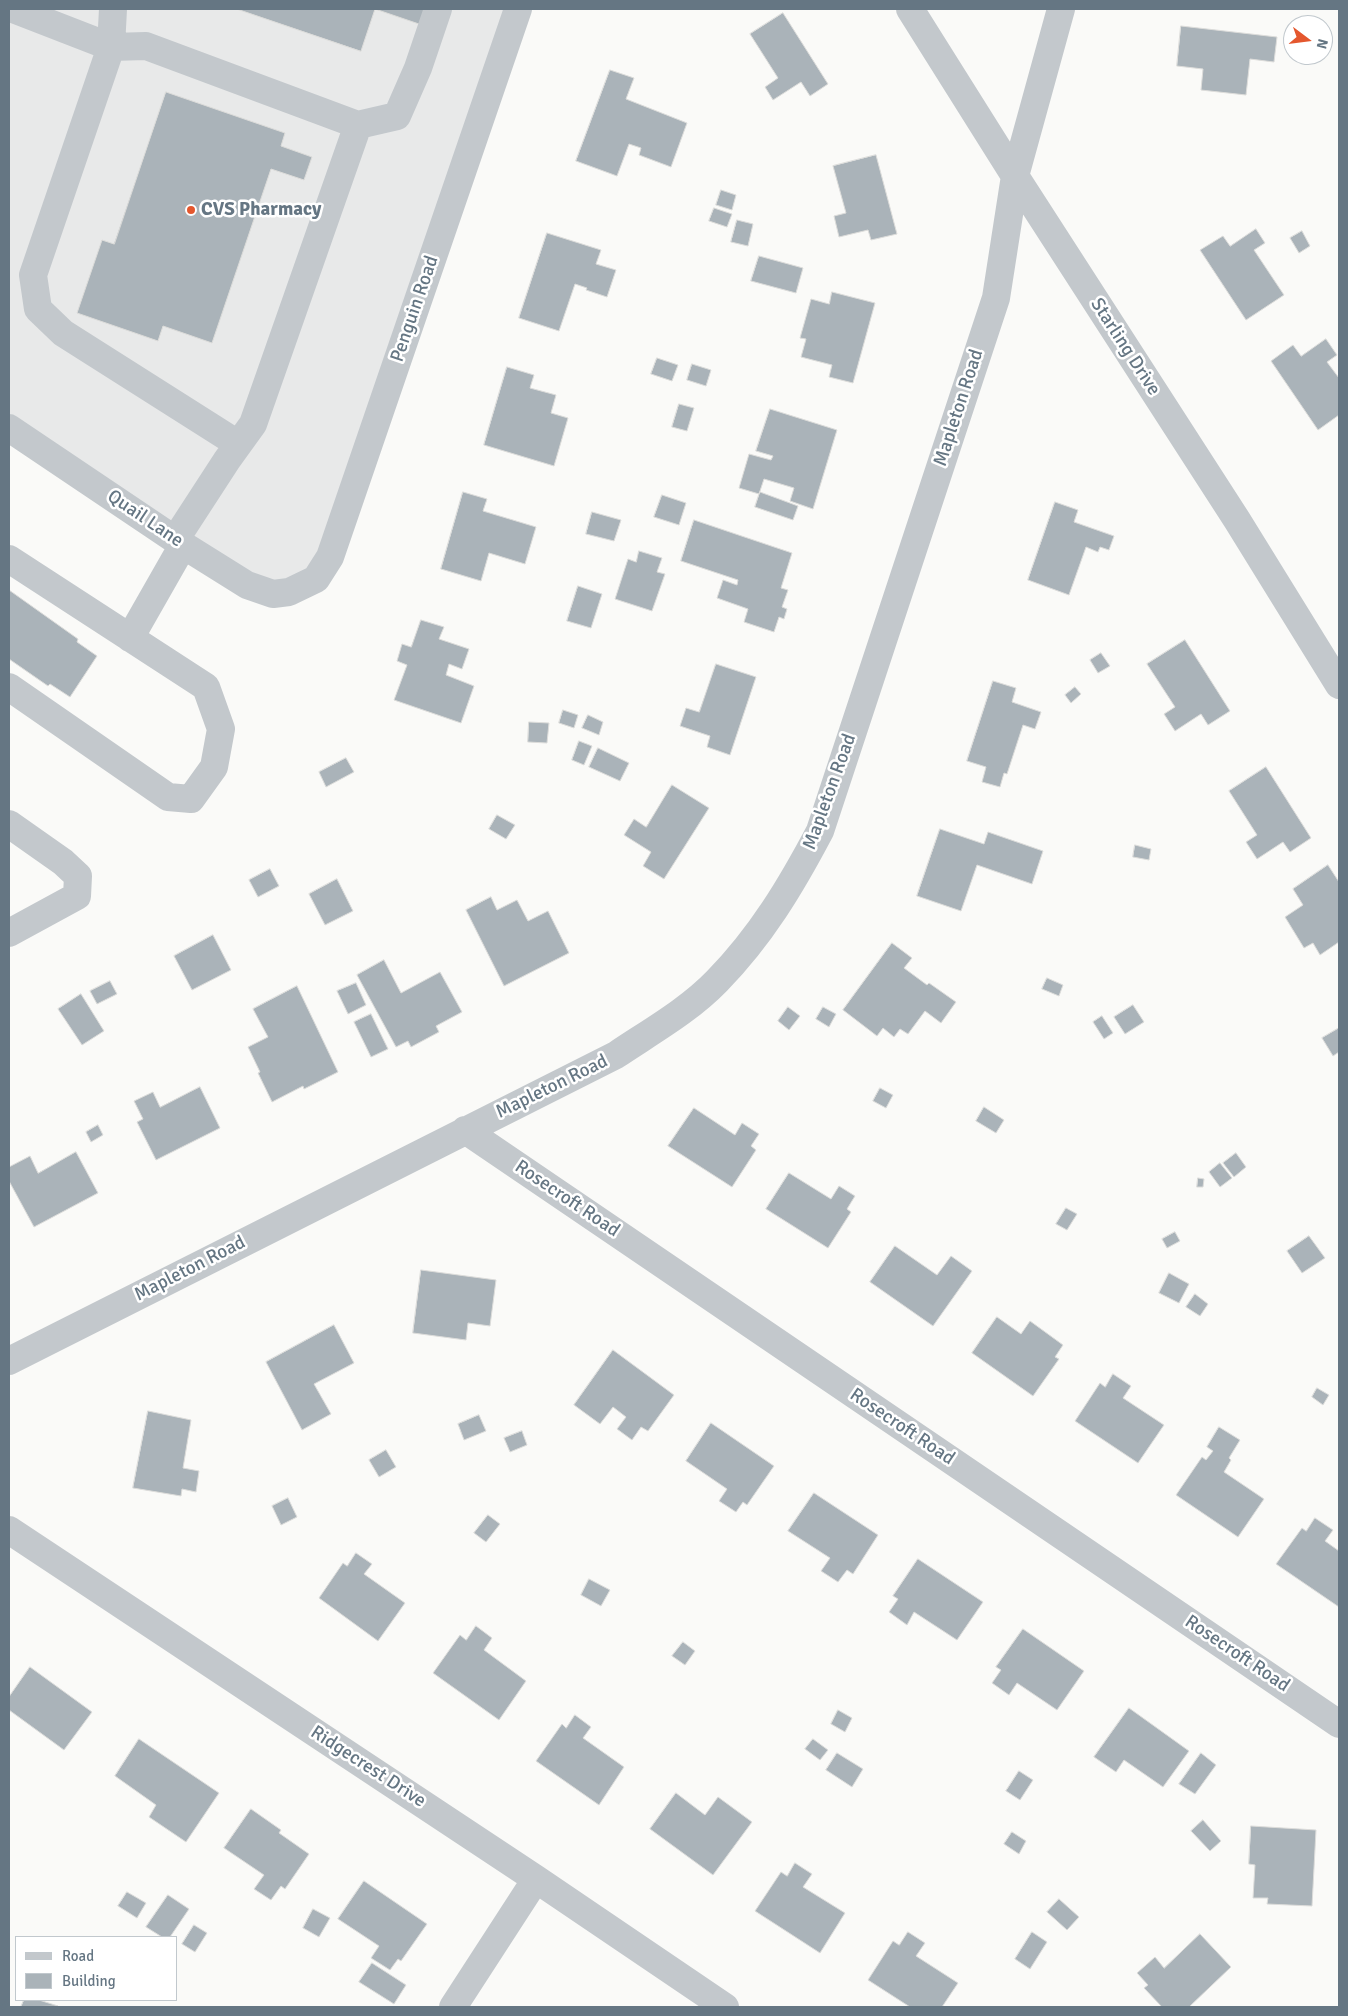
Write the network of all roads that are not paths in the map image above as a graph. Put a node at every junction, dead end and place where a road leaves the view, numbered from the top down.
1 (13, 9) edge
2 (113, 9) edge
3 (438, 9) edge
4 (518, 9) edge
5 (910, 9) edge
6 (1061, 9) edge
7 (111, 47) junction
8 (358, 125) junction
9 (1014, 176) junction
10 (9, 428) edge
11 (238, 444) junction
12 (179, 542) junction
13 (9, 559) edge
14 (289, 592) joint
15 (130, 638) junction
16 (1332, 657) edge
17 (1339, 685) edge
18 (9, 687) edge
19 (9, 824) edge
20 (9, 934) edge
21 (465, 1130) junction
22 (9, 1361) edge
23 (9, 1530) edge
24 (1339, 1724) edge
25 (536, 1879) junction
26 (453, 2007) edge
27 (725, 2007) edge

1 - 7 street
2 - 7 street
3 - 8 street
4 - 14 street, Penguin Road
5 - 9 street, Starling Drive
6 - 9 street, Mapleton Road
7 - 8 street
7 - 11 street
8 - 11 street
9 - 16 street, Starling Drive
9 - 21 street, Mapleton Road
10 - 12 street, Quail Lane
11 - 12 street
12 - 14 street, Quail Lane
12 - 15 street
13 - 15 street
15 - 18 street
16 - 17 street, Starling Drive
19 - 20 street
21 - 22 street, Mapleton Road
21 - 24 street, Rosecroft Road
23 - 25 street, Ridgecrest Drive
25 - 26 street
25 - 27 street, Ridgecrest Drive

